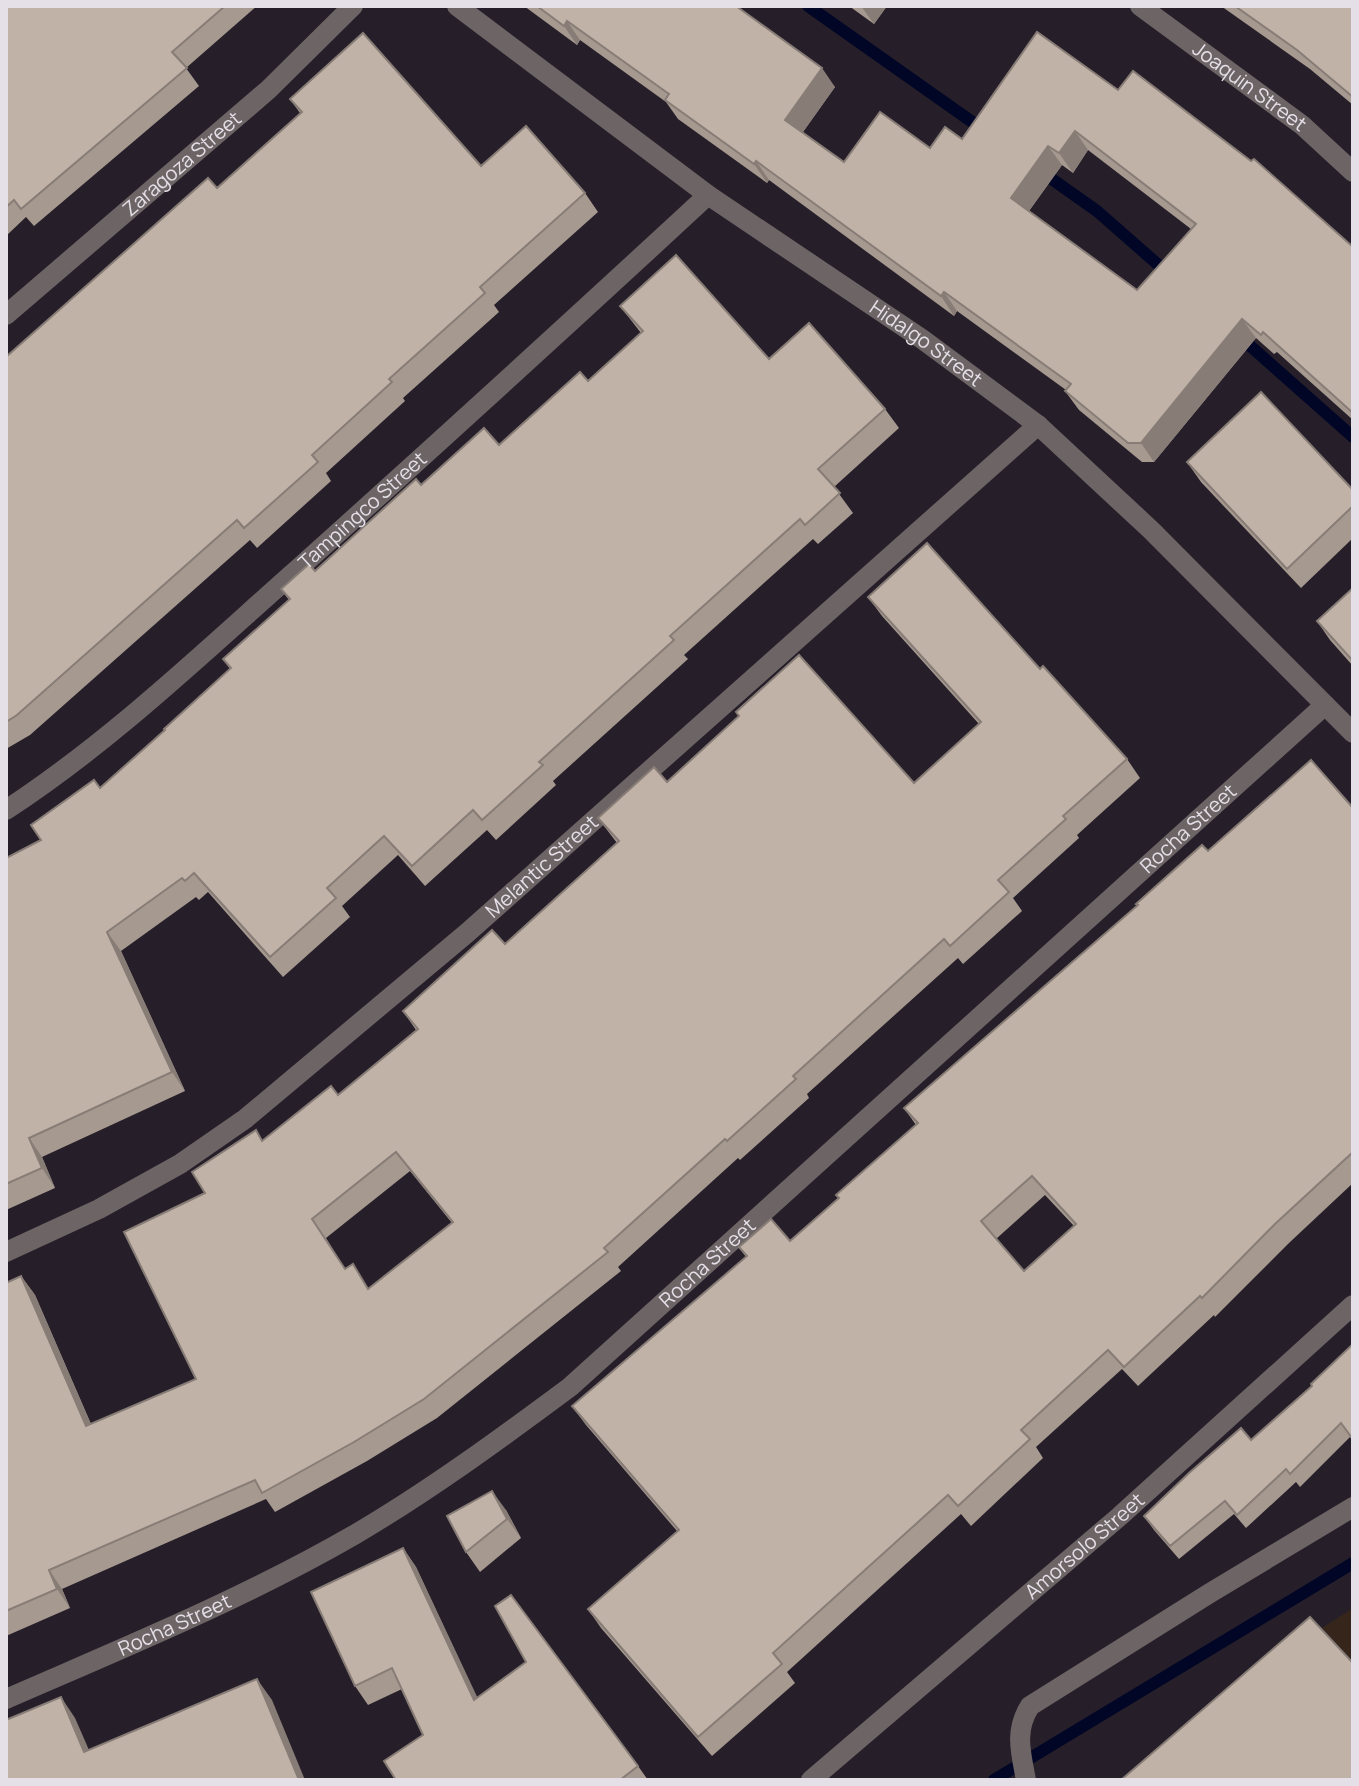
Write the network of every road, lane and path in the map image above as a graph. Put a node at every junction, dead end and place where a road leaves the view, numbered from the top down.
1 (353, 6) edge
2 (457, 6) edge
3 (1140, 6) edge
4 (1353, 172) edge
5 (708, 195) junction
6 (6, 315) edge
7 (1038, 425) junction
8 (1325, 705) junction
9 (1353, 733) edge
10 (6, 810) edge
11 (6, 1252) edge
12 (1353, 1305) edge
13 (1353, 1507) edge
14 (6, 1699) edge
15 (811, 1780) edge
16 (1026, 1780) edge

1 - 6 street, Zaragoza Street
2 - 5 street, Hidalgo Street
3 - 4 street, Joaquin Street
5 - 7 street, Hidalgo Street
5 - 10 street, Tampingco Street
7 - 8 street, Hidalgo Street
7 - 11 street, Melantic Street
8 - 9 street, Hidalgo Street
8 - 14 street, Rocha Street
12 - 15 street, Amorsolo Street
13 - 16 street

